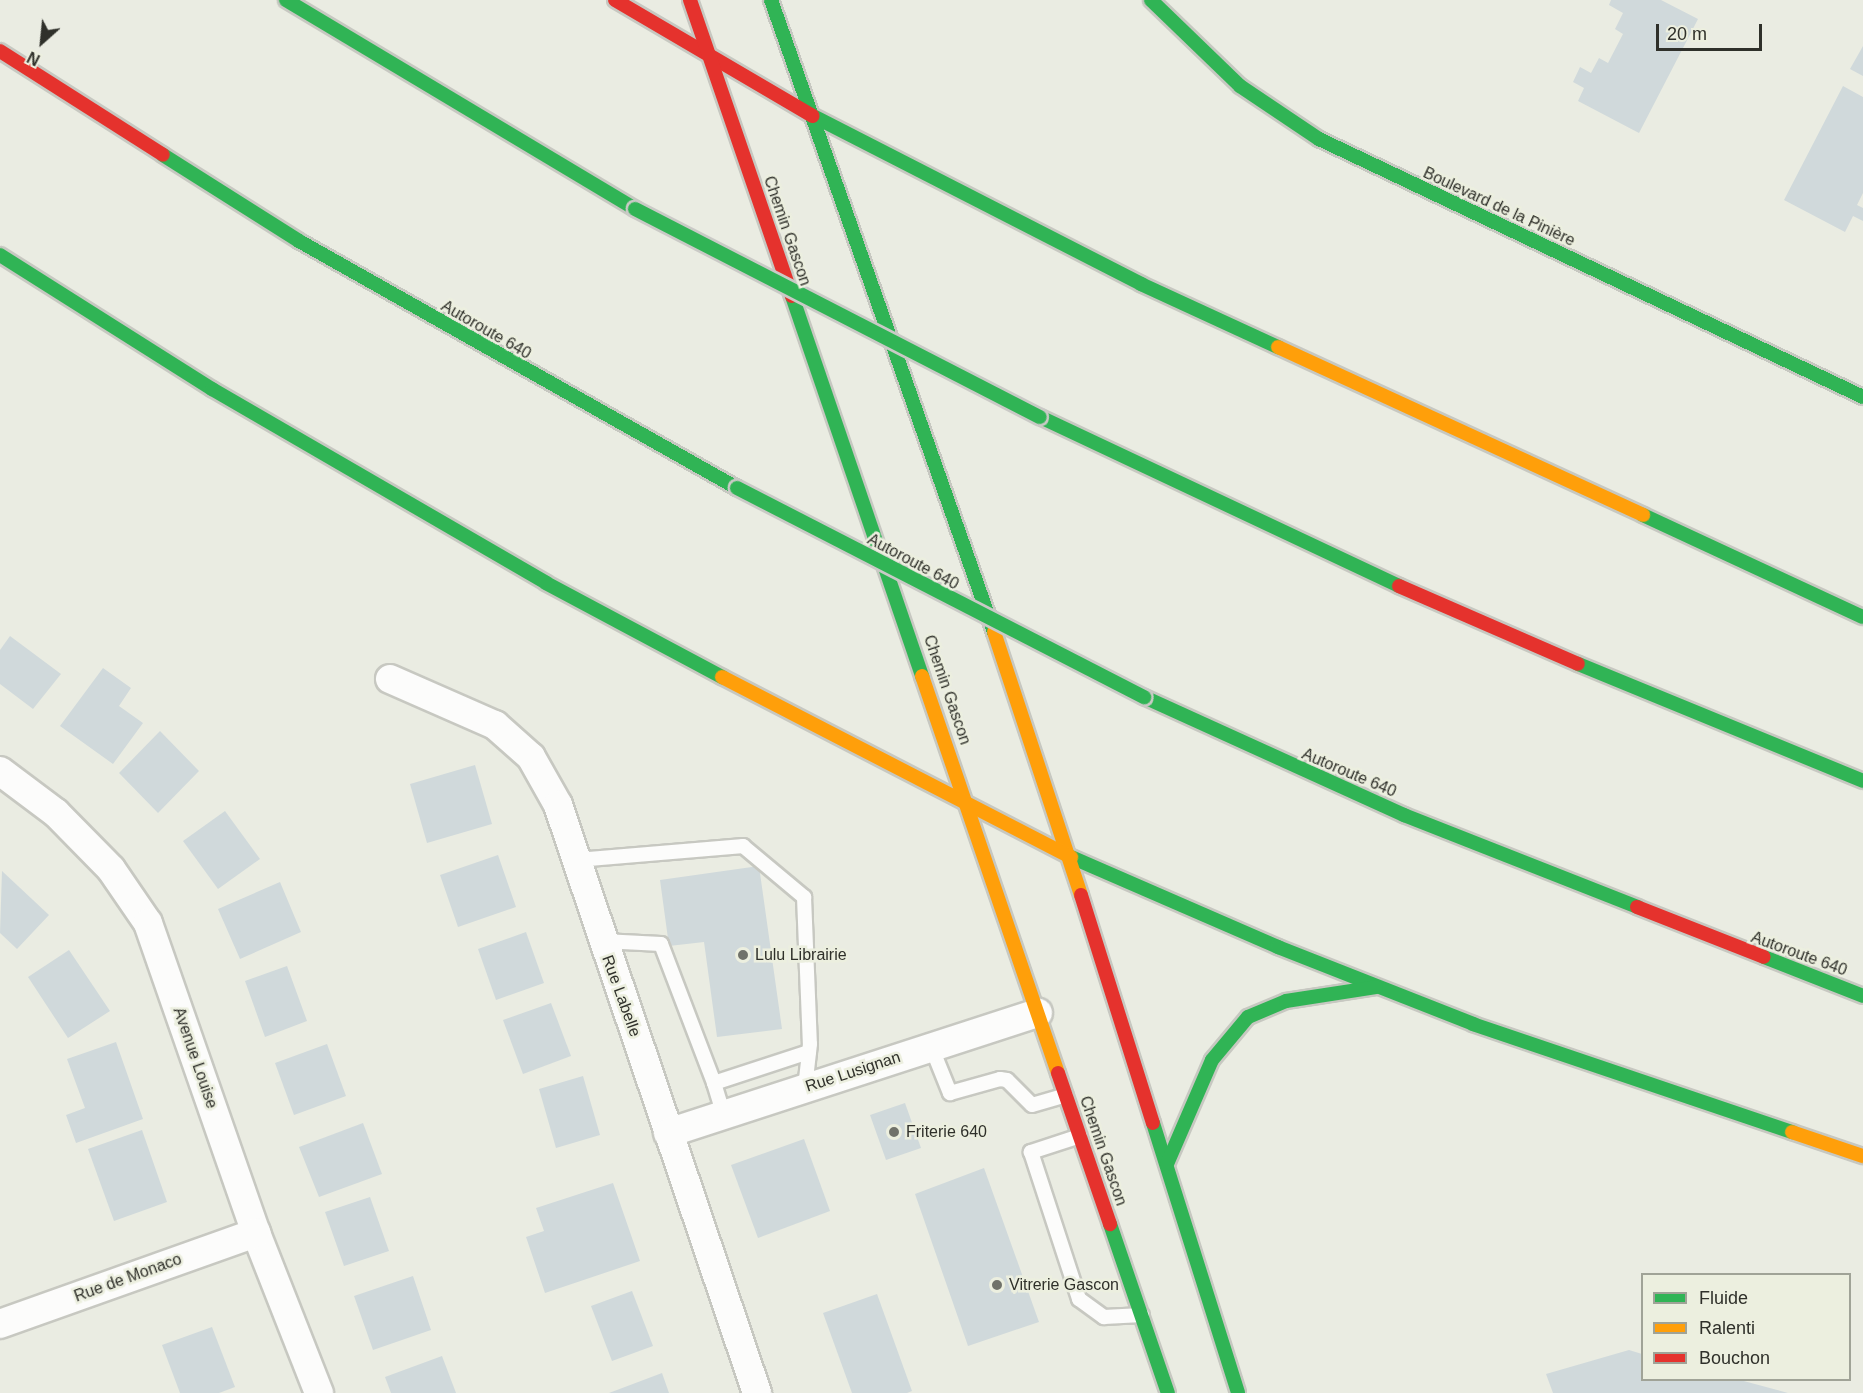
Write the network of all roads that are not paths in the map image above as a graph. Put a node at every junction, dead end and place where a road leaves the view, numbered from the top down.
1 (286, 0) edge
2 (615, 0) edge
3 (690, 0) edge
4 (771, 0) edge
5 (1151, 0) edge
6 (0, 51) edge
7 (711, 57) junction
8 (813, 116) junction
9 (0, 255) edge
10 (1863, 397) edge
11 (1863, 617) edge
12 (390, 679) dead end
13 (0, 771) edge
14 (1863, 781) edge
15 (970, 808) junction
16 (1071, 857) junction
17 (578, 860) junction
18 (601, 941) junction
19 (1377, 987) junction
20 (1863, 996) edge
21 (1038, 1013) junction
22 (931, 1046) junction
23 (809, 1052) junction
24 (714, 1083) junction
25 (805, 1088) junction
26 (1066, 1095) junction
27 (724, 1115) junction
28 (668, 1133) junction
29 (1080, 1136) junction
30 (1863, 1156) edge
31 (1167, 1164) junction
32 (256, 1233) junction
33 (1142, 1315) junction
34 (0, 1324) edge
35 (319, 1393) edge
36 (757, 1393) edge
37 (1168, 1393) edge
38 (1238, 1393) edge

1 - 14 main road, bridge
2 - 7 main road
3 - 7 main road, Chemin Gascon
4 - 8 main road
5 - 10 main road, Boulevard de la Pinière
6 - 20 main road, Autoroute 640, bridge
7 - 8 main road
7 - 15 main road, Chemin Gascon
8 - 11 main road
8 - 16 main road
9 - 15 main road
12 - 17 street, Rue Labelle
13 - 32 street, Avenue Louise
15 - 16 main road
15 - 21 main road, Chemin Gascon
16 - 19 main road
16 - 31 main road
17 - 18 street, Rue Labelle
17 - 23 lane
18 - 24 lane
18 - 28 street, Rue Labelle
19 - 30 main road
19 - 31 main road
21 - 22 street, Rue Lusignan
21 - 26 main road, Chemin Gascon
22 - 25 street, Rue Lusignan
22 - 26 lane
23 - 24 lane
23 - 25 lane
24 - 27 lane
25 - 27 street, Rue Lusignan
26 - 29 main road, Chemin Gascon
27 - 28 street, Rue Lusignan
28 - 36 street, Rue Labelle
29 - 33 main road, Chemin Gascon
29 - 33 lane
31 - 38 main road
32 - 34 street, Rue de Monaco
32 - 35 street, Avenue Louise
33 - 37 main road, Chemin Gascon

